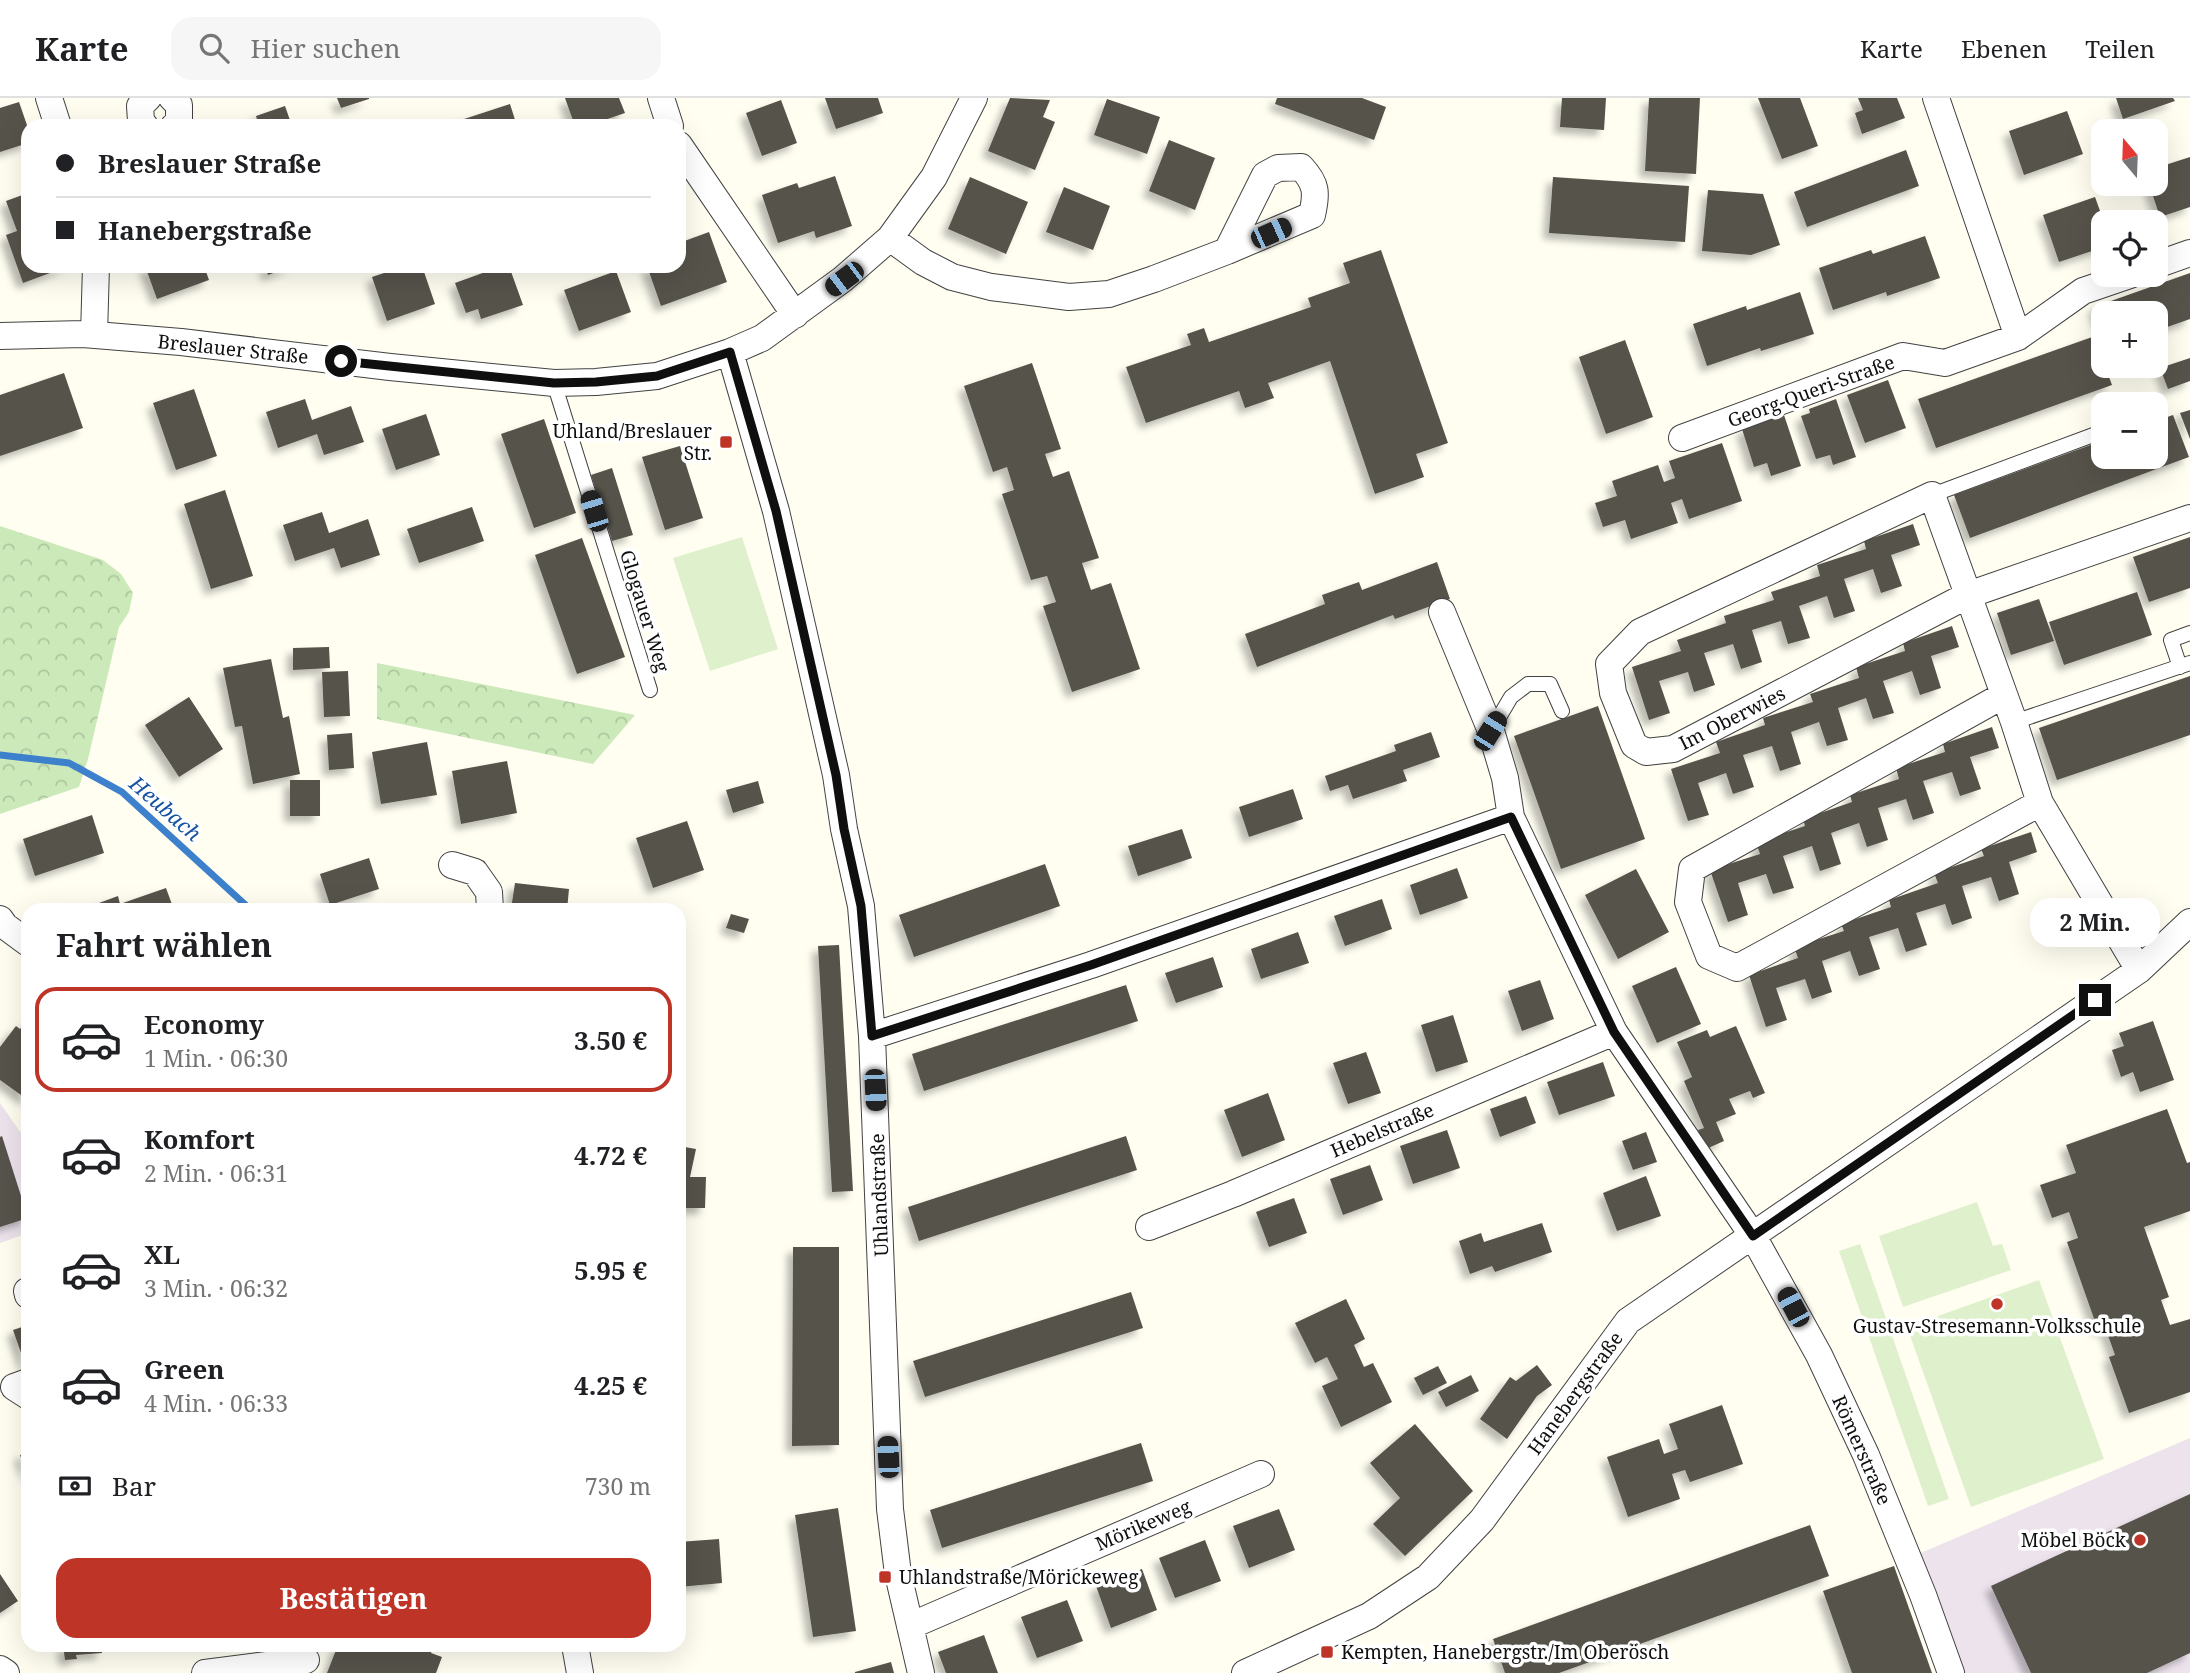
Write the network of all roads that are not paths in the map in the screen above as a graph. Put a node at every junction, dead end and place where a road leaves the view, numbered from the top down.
1 (49, 98) edge
2 (172, 98) edge
3 (661, 98) edge
4 (974, 98) edge
5 (1936, 98) edge
6 (56, 119) edge
7 (179, 119) edge
8 (668, 119) edge
9 (686, 155) edge
10 (1316, 196) junction
11 (1330, 227) dead end
12 (890, 238) junction
13 (1227, 251) junction
14 (2190, 253) edge
15 (2168, 261) edge
16 (96, 273) edge
17 (2095, 287) edge
18 (795, 315) junction
19 (0, 335) edge
20 (94, 335) junction
21 (2018, 337) junction
22 (730, 352) junction
23 (554, 383) junction
24 (2091, 436) edge
25 (1682, 438) dead end
26 (1932, 495) junction
27 (2190, 518) edge
28 (1968, 595) junction
29 (1442, 612) dead end
30 (2190, 633) edge
31 (2185, 665) edge
32 (650, 690) dead end
33 (2004, 695) junction
34 (1562, 711) dead end
35 (2014, 722) junction
36 (1490, 731) junction
37 (2040, 803) junction
38 (1511, 817) junction
39 (452, 865) dead end
40 (490, 903) edge
41 (0, 919) edge
42 (2190, 922) edge
43 (21, 938) edge
44 (2138, 970) junction
45 (1614, 1032) junction
46 (872, 1036) junction
47 (1149, 1227) dead end
48 (1753, 1236) junction
49 (21, 1384) edge
50 (21, 1392) edge
51 (1261, 1474) dead end
52 (910, 1626) junction
53 (576, 1652) edge
54 (306, 1659) edge
55 (0, 1670) edge
56 (6, 1673) edge
57 (205, 1673) edge
58 (580, 1673) edge
59 (921, 1673) edge
60 (1245, 1673) edge
61 (1951, 1673) edge

1 - 6 street
2 - 7 street
3 - 8 street
4 - 12 street, Breslauer Straße
5 - 21 street
9 - 18 street
10 - 11 street
10 - 13 street
10 - 13 street
12 - 13 street
12 - 18 street, Breslauer Straße
14 - 15 street
16 - 20 street
17 - 21 street, Georg-Queri-Straße
18 - 22 street, Breslauer Straße
19 - 20 street, Breslauer Straße
20 - 23 street, Breslauer Straße
21 - 25 street, Georg-Queri-Straße
22 - 23 street, Breslauer Straße
22 - 46 street, Uhlandstraße
23 - 32 lane, Glogauer Weg
24 - 26 lane, Im Oberwies
26 - 28 street
26 - 28 street, Im Oberwies
27 - 28 street, Im Oberwies
28 - 33 street
29 - 36 street, Römerstraße
30 - 31 lane
31 - 35 lane
33 - 35 street
33 - 37 street
34 - 36 lane
35 - 37 street
36 - 38 street, Römerstraße
37 - 44 street
38 - 45 street, Römerstraße
38 - 46 street
39 - 40 street
41 - 43 street
42 - 44 street, Hanebergstraße
44 - 48 street, Hanebergstraße
45 - 47 street, Hebelstraße
45 - 48 street, Römerstraße
46 - 52 street, Uhlandstraße
48 - 60 street, Hanebergstraße
48 - 61 street, Römerstraße
49 - 50 street
51 - 52 street, Mörikeweg
52 - 59 street, Uhlandstraße
53 - 58 street
54 - 57 street
55 - 56 street

